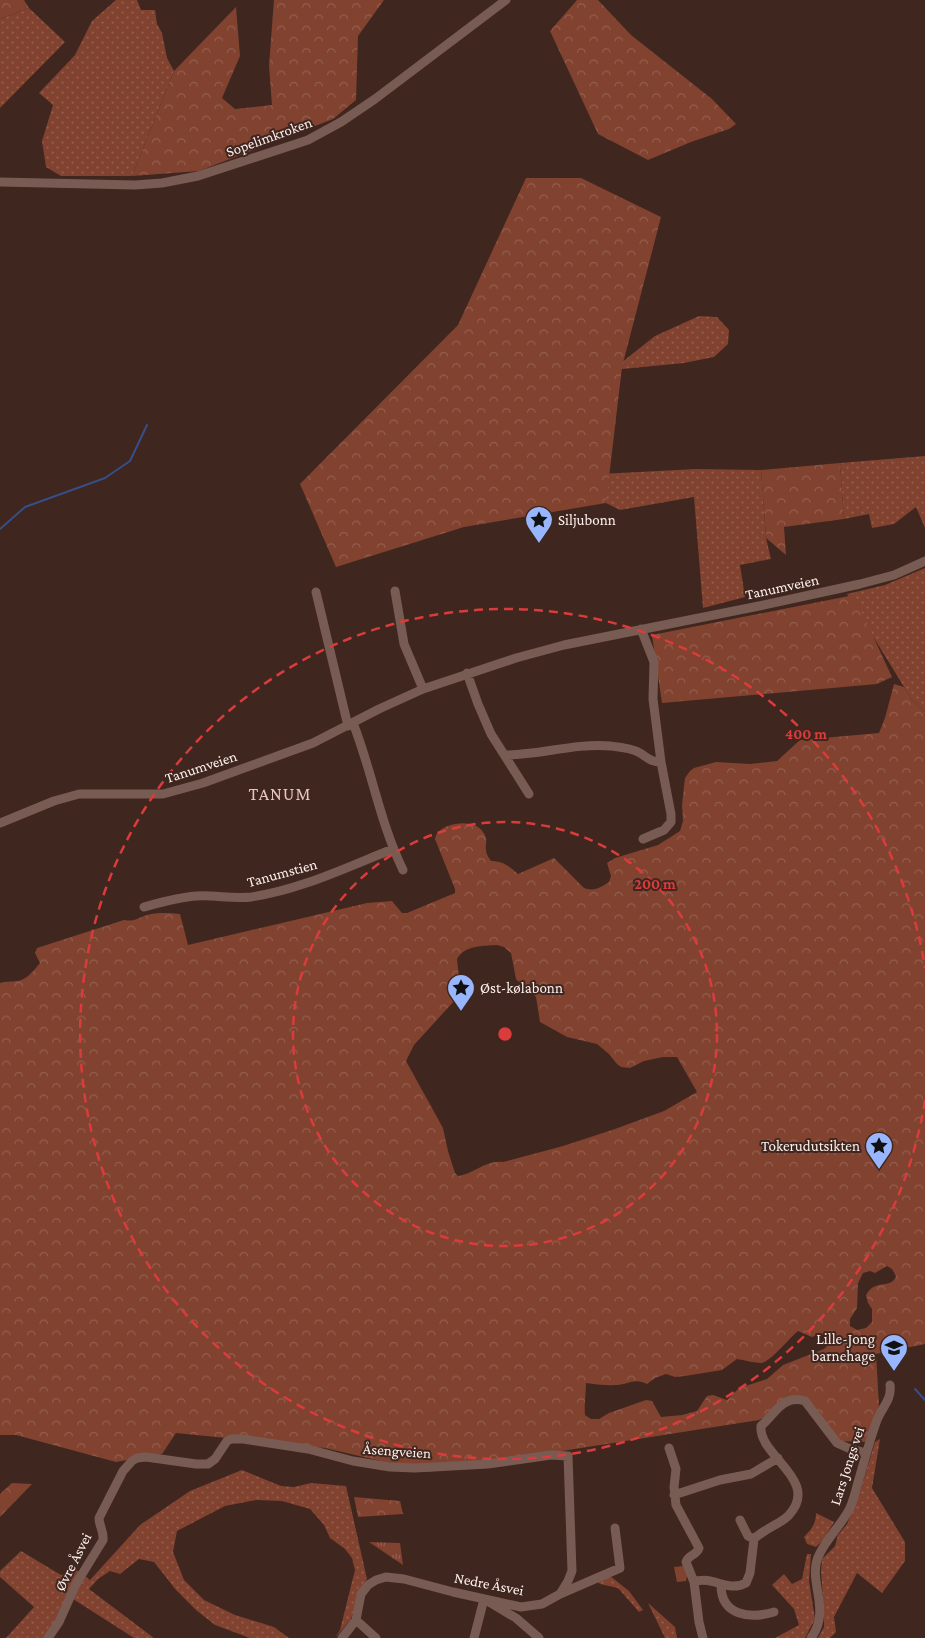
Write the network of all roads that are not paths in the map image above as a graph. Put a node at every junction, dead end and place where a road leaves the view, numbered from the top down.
1 (506, 0) edge
2 (0, 182) edge
3 (925, 561) edge
4 (395, 591) dead end
5 (316, 592) dead end
6 (641, 629) junction
7 (467, 673) junction
8 (423, 689) junction
9 (350, 724) junction
10 (505, 756) junction
11 (661, 762) junction
12 (529, 794) dead end
13 (0, 823) edge
14 (643, 839) dead end
15 (393, 849) junction
16 (403, 870) dead end
17 (144, 907) dead end
18 (890, 1385) dead end
19 (227, 1441) joint
20 (669, 1448) dead end
21 (866, 1453) junction
22 (778, 1458) junction
23 (674, 1496) junction
24 (740, 1520) dead end
25 (615, 1528) dead end
26 (754, 1540) junction
27 (694, 1582) junction
28 (720, 1585) junction
29 (560, 1594) junction
30 (484, 1599) junction
31 (774, 1612) dead end
32 (356, 1620) junction
33 (48, 1638) edge
34 (342, 1638) edge
35 (376, 1638) edge
36 (474, 1638) edge
37 (539, 1638) edge
38 (703, 1638) edge
39 (811, 1638) edge

1 - 2 street, Sopelimkroken
3 - 6 street, Tanumveien
4 - 8 street
5 - 9 street
6 - 7 street, Tanumveien
6 - 11 street
7 - 8 street, Tanumveien
7 - 10 street
8 - 9 street, Tanumveien
9 - 13 street, Tanumveien
9 - 15 street
10 - 11 street
10 - 12 street
11 - 14 street
15 - 16 street
15 - 17 street, Tanumstien
18 - 21 street, Lars Jongs vei
19 - 29 street, Åsengveien
19 - 33 street, Øvre Åsvei
20 - 23 street
21 - 22 street
21 - 39 street, Lars Jongs vei
22 - 23 street
22 - 26 street
23 - 27 street
24 - 26 street
25 - 29 street, Nedre Åsvei
26 - 28 street
27 - 28 street
27 - 38 street
28 - 31 street
29 - 30 street, Nedre Åsvei
30 - 32 street, Nedre Åsvei
30 - 36 street
30 - 37 street
32 - 34 street
32 - 35 street

